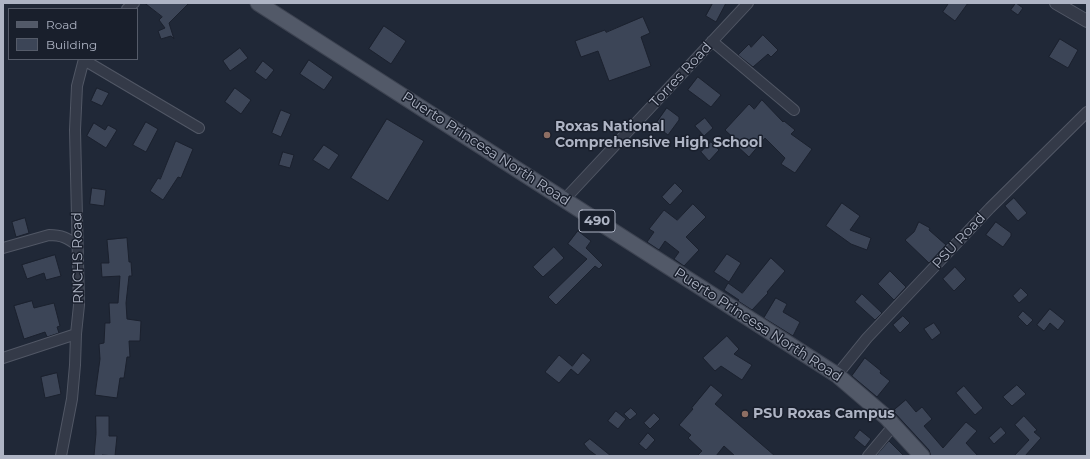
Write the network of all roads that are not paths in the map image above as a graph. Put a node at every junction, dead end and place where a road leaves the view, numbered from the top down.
1 (258, 3) edge
2 (748, 3) edge
3 (1056, 3) edge
4 (1087, 21) edge
5 (712, 40) junction
6 (84, 60) edge
7 (86, 60) edge
8 (794, 110) dead end
9 (1087, 112) edge
10 (199, 128) dead end
11 (564, 200) junction
12 (77, 245) junction
13 (3, 248) edge
14 (76, 334) junction
15 (3, 358) edge
16 (837, 375) junction
17 (894, 424) junction
18 (61, 456) edge
19 (868, 456) edge
20 (922, 456) edge

1 - 11 main road, Puerto Princesa North Road / 490
2 - 5 street, Torres Road
3 - 4 street
5 - 8 street
5 - 11 street, Torres Road
6 - 12 street, RNCHS Road
7 - 10 street
9 - 16 street, PSU Road
11 - 16 main road, Puerto Princesa North Road / 490
12 - 13 street
12 - 14 street, RNCHS Road
14 - 15 street
14 - 18 street, RNCHS Road
16 - 17 main road, Puerto Princesa North Road / 490
17 - 19 street
17 - 20 main road, Puerto Princesa North Road / 490

